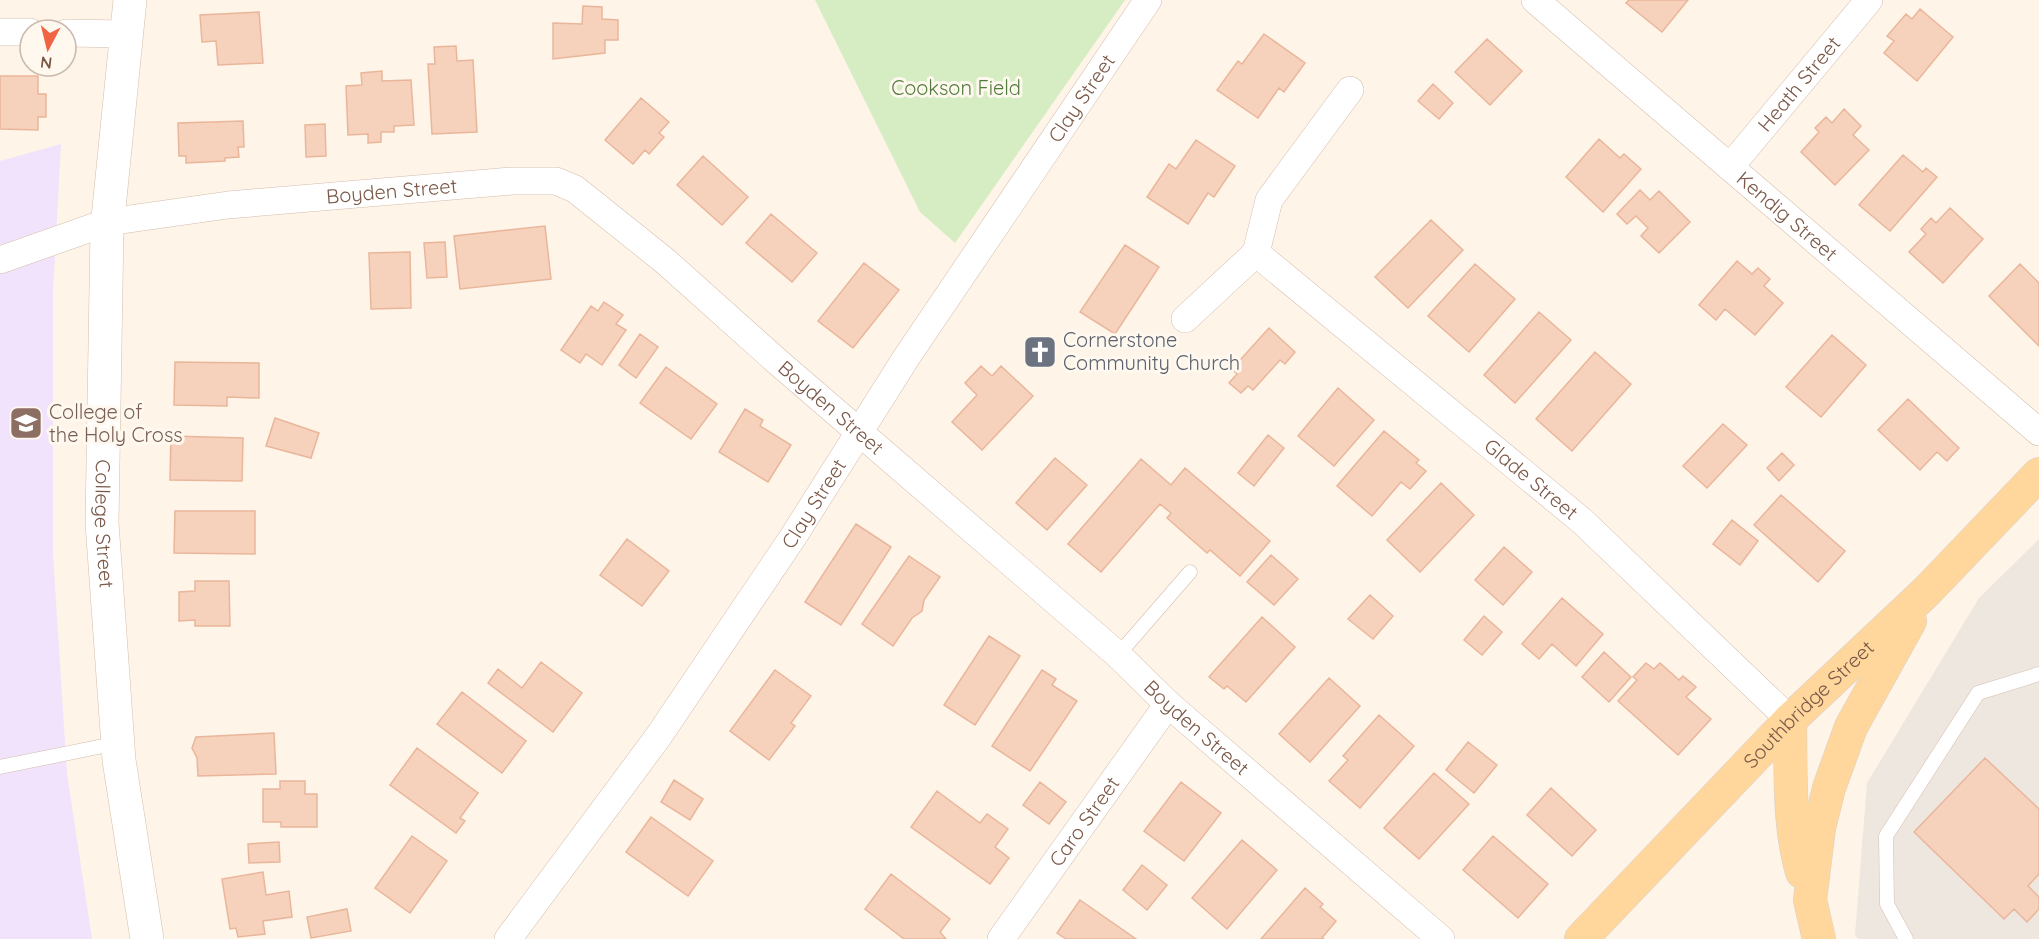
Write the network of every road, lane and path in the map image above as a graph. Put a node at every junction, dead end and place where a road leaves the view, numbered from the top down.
1 (130, 0) edge
2 (1148, 0) edge
3 (1535, 0) edge
4 (1869, 0) edge
5 (0, 32) edge
6 (18, 32) edge
7 (78, 33) edge
8 (126, 34) junction
9 (1350, 90) dead end
10 (1730, 167) junction
11 (108, 222) junction
12 (1256, 253) junction
13 (0, 260) edge
14 (1185, 319) dead end
15 (860, 432) junction
16 (2039, 432) edge
17 (2039, 474) edge
18 (1190, 572) dead end
19 (1927, 591) junction
20 (1118, 655) junction
21 (2039, 674) edge
22 (1168, 704) junction
23 (1790, 720) junction
24 (118, 743) junction
25 (0, 767) edge
26 (1810, 900) junction
27 (147, 939) edge
28 (508, 939) edge
29 (1001, 939) edge
30 (1440, 939) edge
31 (1581, 939) edge
32 (1819, 939) edge
33 (1906, 939) edge

1 - 8 street, College Street
2 - 15 street, Clay Street
3 - 10 street, Kendig Street
4 - 10 street, Heath Street
5 - 6 street
7 - 8 street
8 - 11 street, College Street
9 - 12 street
10 - 16 street, Kendig Street
11 - 13 street, Boyden Street
11 - 15 street, Boyden Street
11 - 24 street, College Street
12 - 14 street
12 - 23 street, Glade Street
15 - 20 street, Boyden Street
15 - 28 street, Clay Street
17 - 19 main road, Southbridge Street
18 - 20 lane
19 - 23 main road, Southbridge Street
19 - 26 main road
20 - 22 street, Boyden Street
21 - 33 lane
22 - 29 street, Caro Street
22 - 30 street, Boyden Street
23 - 26 main road
23 - 31 main road, Southbridge Street
24 - 25 lane
24 - 27 street, College Street
26 - 32 main road

